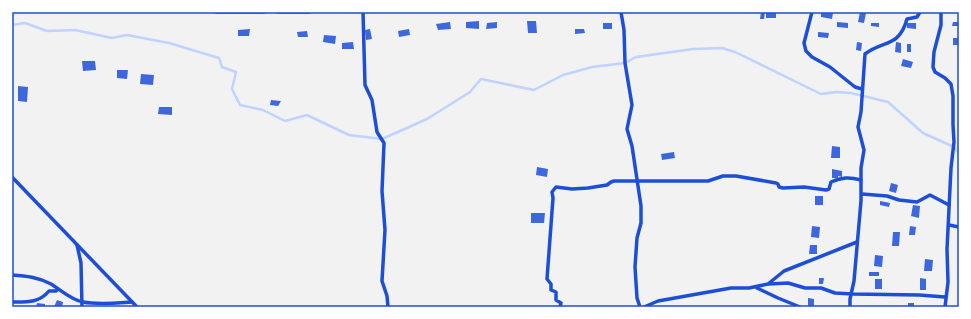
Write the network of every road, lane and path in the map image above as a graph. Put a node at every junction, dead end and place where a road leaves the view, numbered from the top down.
1 (216, 12) edge
2 (264, 12) edge
3 (278, 12) edge
4 (309, 12) edge
5 (363, 12) edge
6 (621, 12) edge
7 (812, 12) edge
8 (920, 12) edge
9 (941, 12) edge
10 (862, 90) junction
11 (12, 177) edge
12 (861, 180) junction
13 (637, 181) junction
14 (862, 194) junction
15 (949, 205) junction
16 (949, 225) junction
17 (959, 227) edge
18 (857, 242) junction
19 (77, 244) junction
20 (12, 275) edge
21 (768, 284) junction
22 (756, 287) junction
23 (58, 289) junction
24 (852, 294) junction
25 (946, 297) junction
26 (12, 302) edge
27 (82, 302) junction
28 (132, 302) junction
29 (82, 307) edge
30 (137, 307) edge
31 (388, 307) edge
32 (560, 307) edge
33 (640, 307) edge
34 (644, 307) edge
35 (800, 307) edge
36 (850, 307) edge
37 (945, 307) edge

1 - 2 street
3 - 4 street
5 - 31 street
6 - 13 street
7 - 10 street
8 - 10 street
9 - 15 street
10 - 12 street
11 - 19 street
12 - 13 street
12 - 14 street
13 - 32 street
13 - 33 street
14 - 15 street
14 - 18 street
15 - 16 street
16 - 17 street
16 - 25 street
18 - 21 street
18 - 24 street
19 - 27 street
19 - 28 street
20 - 23 street
21 - 22 street
21 - 24 street
22 - 34 street
22 - 35 street
23 - 26 street
23 - 27 street
24 - 25 street
24 - 36 street
25 - 37 street
27 - 28 street
27 - 29 street
28 - 30 street

